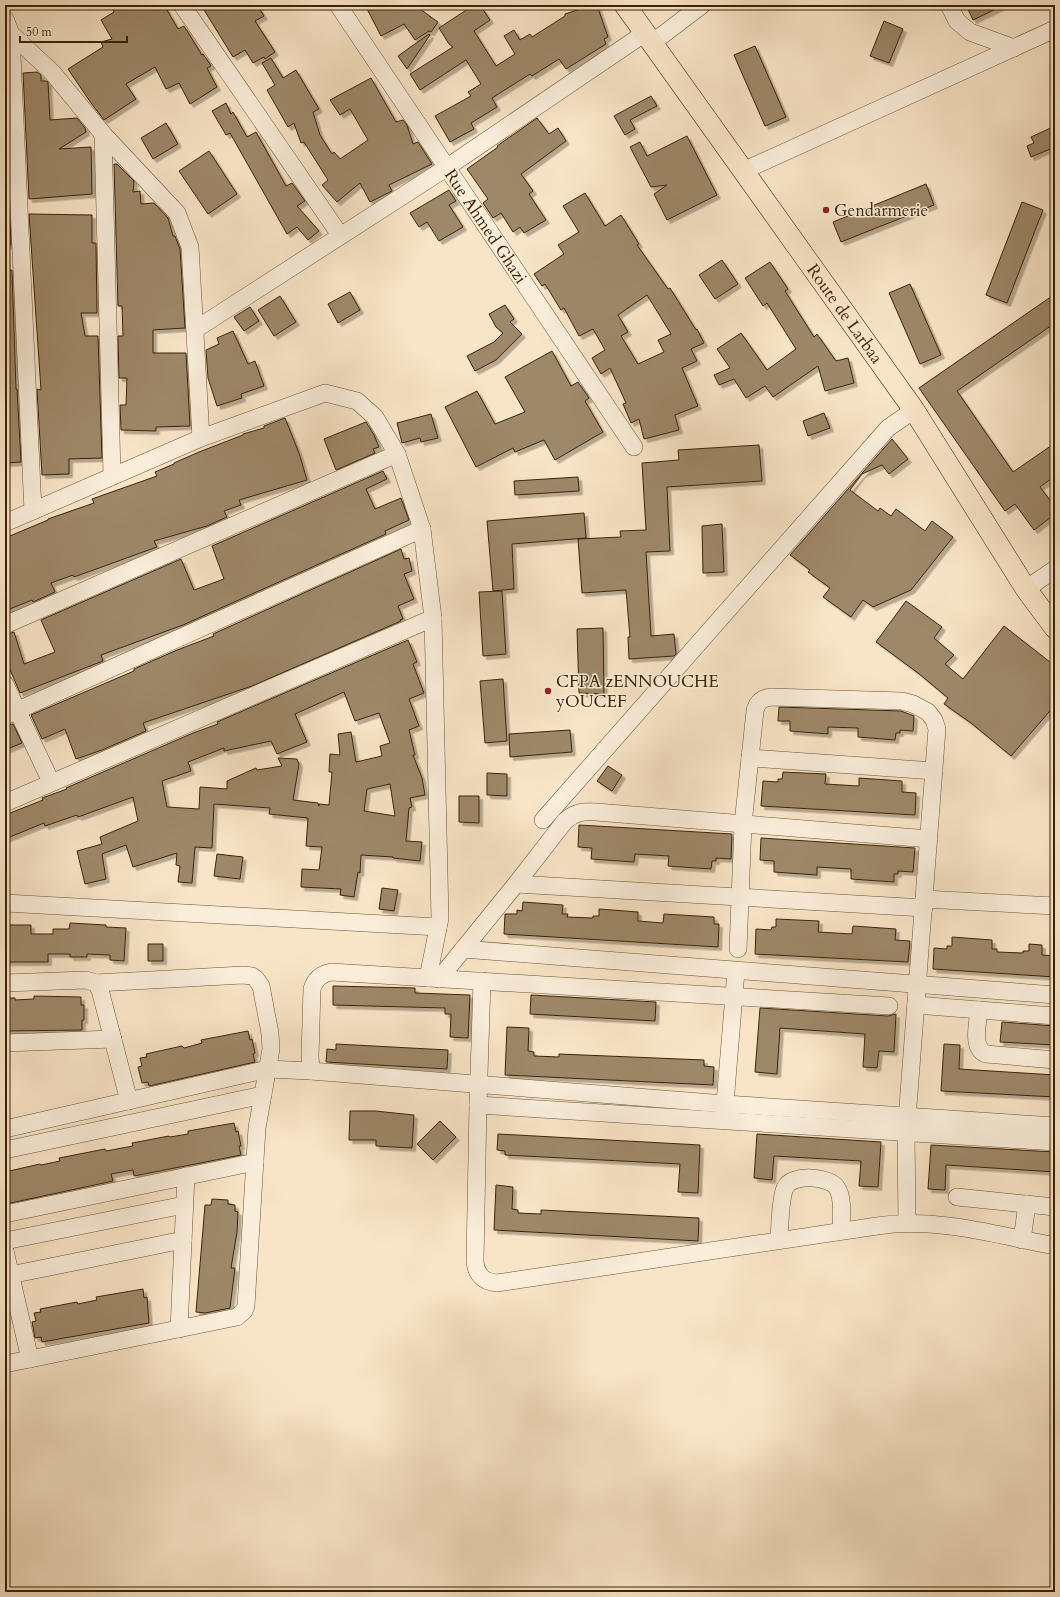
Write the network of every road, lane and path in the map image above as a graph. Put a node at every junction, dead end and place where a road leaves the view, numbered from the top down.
1 (182, 5) edge
2 (338, 5) edge
3 (625, 5) edge
4 (702, 5) edge
5 (949, 5) edge
6 (8, 27) edge
7 (1055, 29) edge
8 (648, 38) junction
9 (1014, 48) junction
10 (103, 134) junction
11 (446, 168) junction
12 (743, 171) junction
13 (340, 235) junction
14 (196, 329) junction
15 (914, 410) junction
16 (201, 438) junction
17 (634, 447) dead end
18 (397, 454) junction
19 (112, 476) junction
20 (32, 511) junction
21 (5, 523) edge
22 (422, 529) junction
23 (1055, 569) edge
24 (1026, 589) junction
25 (433, 618) junction
26 (5, 625) edge
27 (1055, 628) edge
28 (5, 684) edge
29 (11, 713) edge
30 (750, 758) junction
31 (934, 771) junction
32 (50, 782) junction
33 (5, 803) edge
34 (543, 820) dead end
35 (743, 824) junction
36 (929, 839) junction
37 (516, 884) junction
38 (739, 898) junction
39 (5, 903) edge
40 (924, 904) junction
41 (1055, 906) edge
42 (438, 927) junction
43 (463, 949) junction
44 (738, 949) dead end
45 (736, 971) junction
46 (434, 978) junction
47 (482, 981) junction
48 (5, 983) edge
49 (96, 984) junction
50 (918, 985) junction
51 (1055, 995) edge
52 (733, 997) junction
53 (916, 1005) junction
54 (889, 1006) dead end
55 (979, 1010) junction
56 (1055, 1016) edge
57 (113, 1039) junction
58 (5, 1043) edge
59 (1055, 1060) edge
60 (268, 1069) junction
61 (311, 1071) junction
62 (478, 1084) junction
63 (262, 1095) junction
64 (129, 1101) junction
65 (478, 1105) junction
66 (724, 1113) junction
67 (906, 1124) junction
68 (1055, 1126) edge
69 (5, 1129) edge
70 (1055, 1142) edge
71 (5, 1150) edge
72 (255, 1162) junction
73 (186, 1176) junction
74 (957, 1197) dead end
75 (1027, 1204) junction
76 (184, 1205) junction
77 (1055, 1207) edge
78 (5, 1214) edge
79 (907, 1222) junction
80 (841, 1231) junction
81 (183, 1240) junction
82 (779, 1240) junction
83 (1022, 1240) junction
84 (1055, 1246) edge
85 (5, 1251) edge
86 (9, 1281) edge
87 (179, 1329) junction
88 (30, 1359) junction
89 (5, 1364) edge

1 - 13 street
2 - 11 street, Rue Ahmed Ghazi
3 - 8 main road, Route de Larbaa
4 - 8 street
5 - 9 street
6 - 10 street
6 - 20 street
7 - 9 street
8 - 11 street
8 - 12 main road, Route de Larbaa
9 - 12 street
10 - 14 street
10 - 19 street
11 - 13 street
11 - 17 street, Rue Ahmed Ghazi
12 - 15 main road, Route de Larbaa
13 - 14 street
14 - 16 street
15 - 24 main road, Route de Larbaa
15 - 34 street
16 - 18 street
16 - 19 street
18 - 22 street
18 - 26 street
19 - 20 street
20 - 21 street
22 - 25 street
22 - 29 street
23 - 24 street
24 - 27 main road, Route de Larbaa
25 - 32 street
25 - 42 street
28 - 29 street
29 - 32 street
30 - 31 street
30 - 31 street
30 - 35 street
31 - 36 street
32 - 33 street
35 - 36 street
35 - 37 street
35 - 38 street
36 - 40 street
37 - 38 street
37 - 43 street
38 - 40 street
38 - 44 street
39 - 42 street
40 - 41 street
40 - 50 street
42 - 46 street
43 - 45 street
43 - 46 street
45 - 50 street
45 - 52 street
46 - 47 street
46 - 61 street
47 - 52 street
47 - 62 street
48 - 49 street
49 - 57 street
49 - 60 street
50 - 51 street
50 - 53 street
52 - 54 street
52 - 66 street
53 - 55 street
53 - 67 street
55 - 56 street
55 - 59 street
57 - 58 street
57 - 64 street
60 - 61 street
60 - 63 street
60 - 64 street
61 - 62 street
62 - 65 street
62 - 66 street
63 - 71 street
63 - 72 street
64 - 69 street
65 - 66 street
65 - 82 street
66 - 67 street
67 - 68 street
67 - 70 street
67 - 79 street
72 - 73 street
72 - 87 street
73 - 76 street
73 - 78 street
74 - 75 street
75 - 77 street
75 - 83 street
76 - 81 street
76 - 85 street
79 - 80 street
79 - 83 street
80 - 82 street
80 - 82 street
81 - 86 street
81 - 87 street
83 - 84 street
85 - 86 street
86 - 88 street
87 - 88 street
88 - 89 street

